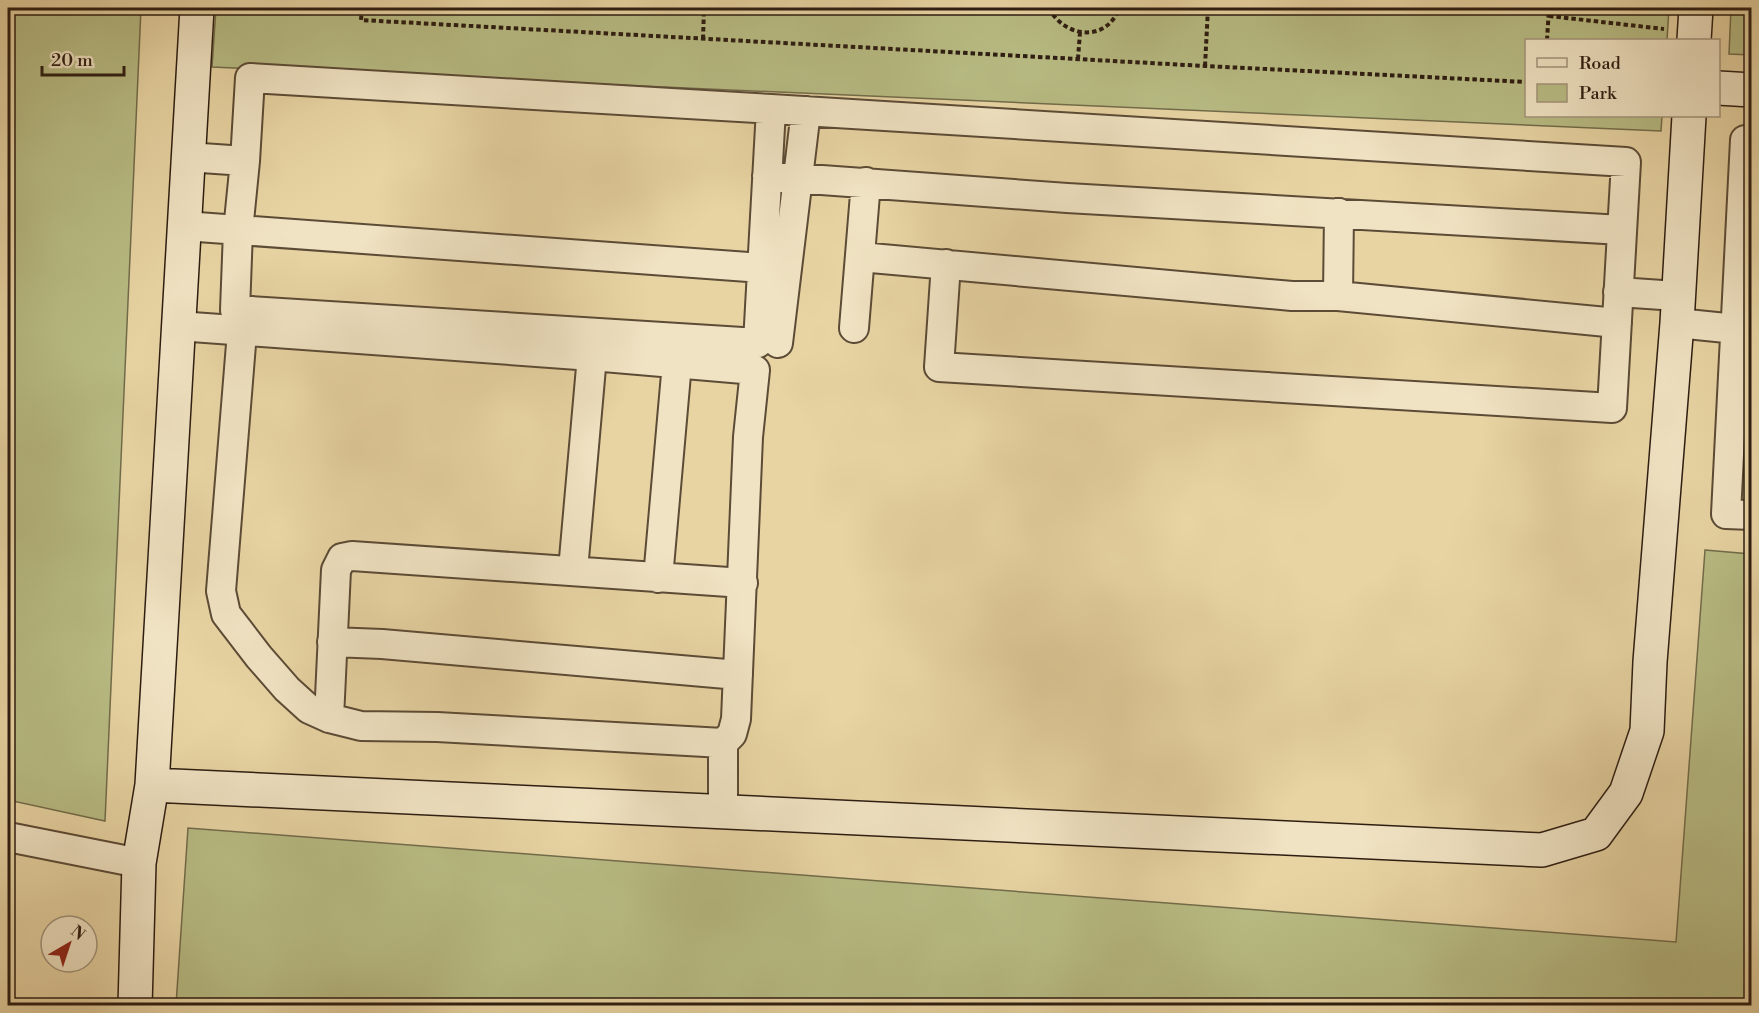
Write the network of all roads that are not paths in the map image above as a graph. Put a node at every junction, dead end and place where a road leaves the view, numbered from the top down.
1 (197, 8) edge
2 (1720, 88) edge
3 (1752, 90) edge
4 (771, 109) junction
5 (806, 111) junction
6 (1689, 117) edge
7 (1752, 141) edge
8 (188, 157) junction
9 (245, 161) junction
10 (767, 176) junction
11 (798, 178) junction
12 (866, 182) junction
13 (1339, 213) junction
14 (184, 226) junction
15 (1622, 230) junction
16 (238, 231) junction
17 (1746, 235) edge
18 (860, 257) junction
19 (946, 264) junction
20 (762, 268) junction
21 (1618, 292) junction
22 (1338, 296) junction
23 (1677, 310) junction
24 (1742, 315) edge
25 (1617, 323) junction
26 (178, 326) junction
27 (854, 328) dead end
28 (242, 332) junction
29 (778, 343) dead end
30 (592, 356) junction
31 (677, 363) junction
32 (1741, 438) edge
33 (1752, 515) edge
34 (573, 570) junction
35 (657, 578) junction
36 (743, 583) junction
37 (332, 642) junction
38 (738, 675) junction
39 (329, 718) junction
40 (723, 743) junction
41 (152, 785) junction
42 (723, 812) junction
43 (8, 837) edge
44 (139, 863) junction
45 (135, 1005) edge

1 - 8 street
2 - 3 street
4 - 5 street
4 - 9 street
4 - 10 street
5 - 11 street
5 - 15 street
6 - 23 street
7 - 17 street
8 - 9 street
8 - 14 street
9 - 16 street
10 - 11 street
10 - 20 street
11 - 12 street
11 - 29 street
12 - 13 street
12 - 18 street
13 - 15 street
13 - 22 street
14 - 16 street
14 - 26 street
15 - 21 street
16 - 20 street
16 - 20 street
17 - 24 street
18 - 19 street
18 - 27 street
19 - 22 street
19 - 25 street
21 - 23 street
21 - 25 street
22 - 25 street
23 - 24 street
23 - 42 street
24 - 32 street
26 - 28 street
26 - 41 street
28 - 30 street
28 - 39 street
30 - 31 street
30 - 34 street
31 - 35 street
31 - 36 street
32 - 33 street
34 - 35 street
34 - 37 street
35 - 36 street
36 - 38 street
37 - 38 street
37 - 39 street
38 - 40 street
39 - 40 street
40 - 42 street
41 - 42 street
41 - 44 street
43 - 44 street
44 - 45 street

